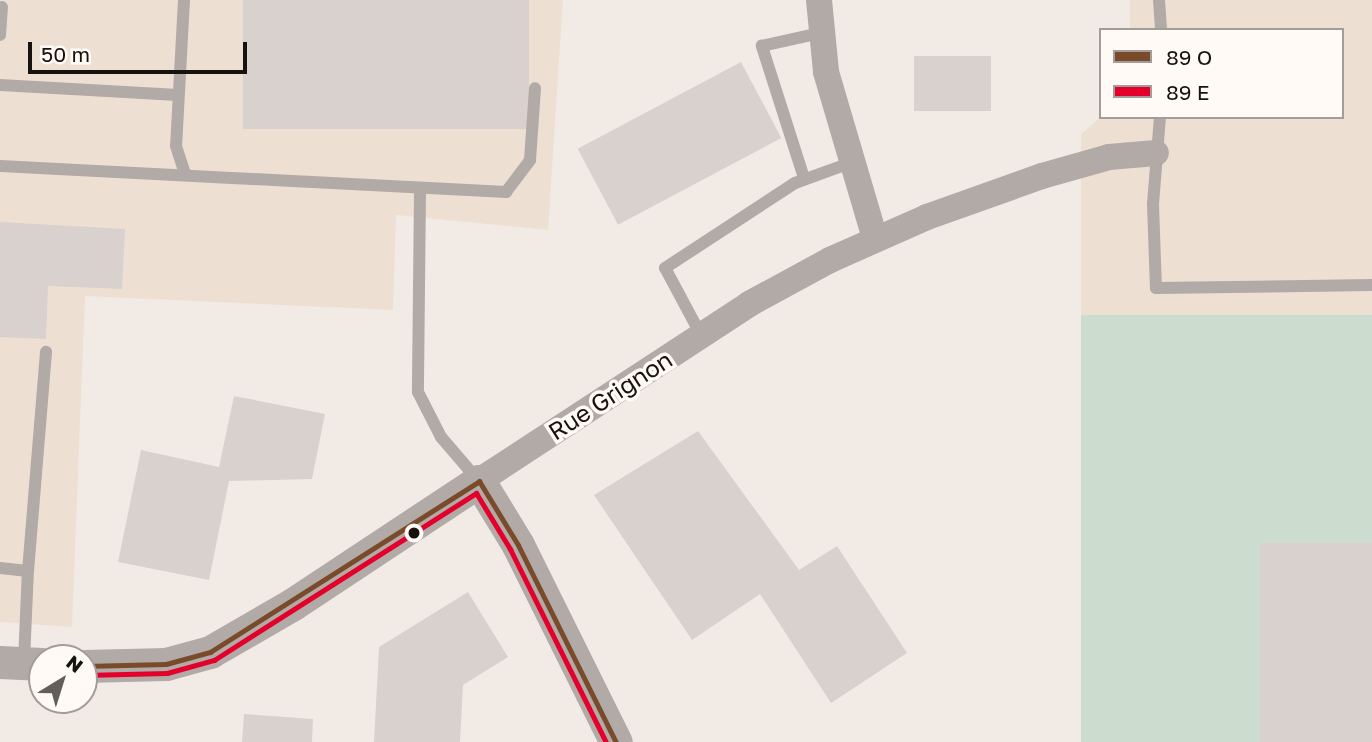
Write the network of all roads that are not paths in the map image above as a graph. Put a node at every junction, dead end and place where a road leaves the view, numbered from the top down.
1 (184, 0) edge
2 (819, 0) edge
3 (1159, 0) edge
4 (2, 8) dead end
5 (1161, 28) edge
6 (820, 33) junction
7 (0, 35) edge
8 (0, 85) edge
9 (535, 88) dead end
10 (178, 95) junction
11 (1160, 119) edge
12 (1156, 153) junction
13 (850, 163) junction
14 (0, 166) edge
15 (185, 174) junction
16 (804, 178) junction
17 (420, 191) junction
18 (876, 239) junction
19 (1372, 285) edge
20 (701, 335) junction
21 (46, 352) dead end
22 (479, 481) junction
23 (0, 568) edge
24 (28, 570) junction
25 (22, 663) edge
26 (98, 666) edge
27 (616, 742) edge

1 - 10 lane
2 - 6 street
3 - 5 lane
4 - 7 lane
6 - 13 street
6 - 16 lane
8 - 10 lane
9 - 17 lane
10 - 15 lane
11 - 12 lane
12 - 18 street, Rue Grignon
12 - 19 lane
13 - 16 lane
13 - 18 street
14 - 15 lane
15 - 17 lane
16 - 20 lane
17 - 22 lane
18 - 20 street, Rue Grignon
20 - 22 street, Rue Grignon
21 - 24 lane
22 - 26 street, Rue Grignon
22 - 27 street
23 - 24 lane
24 - 25 lane

